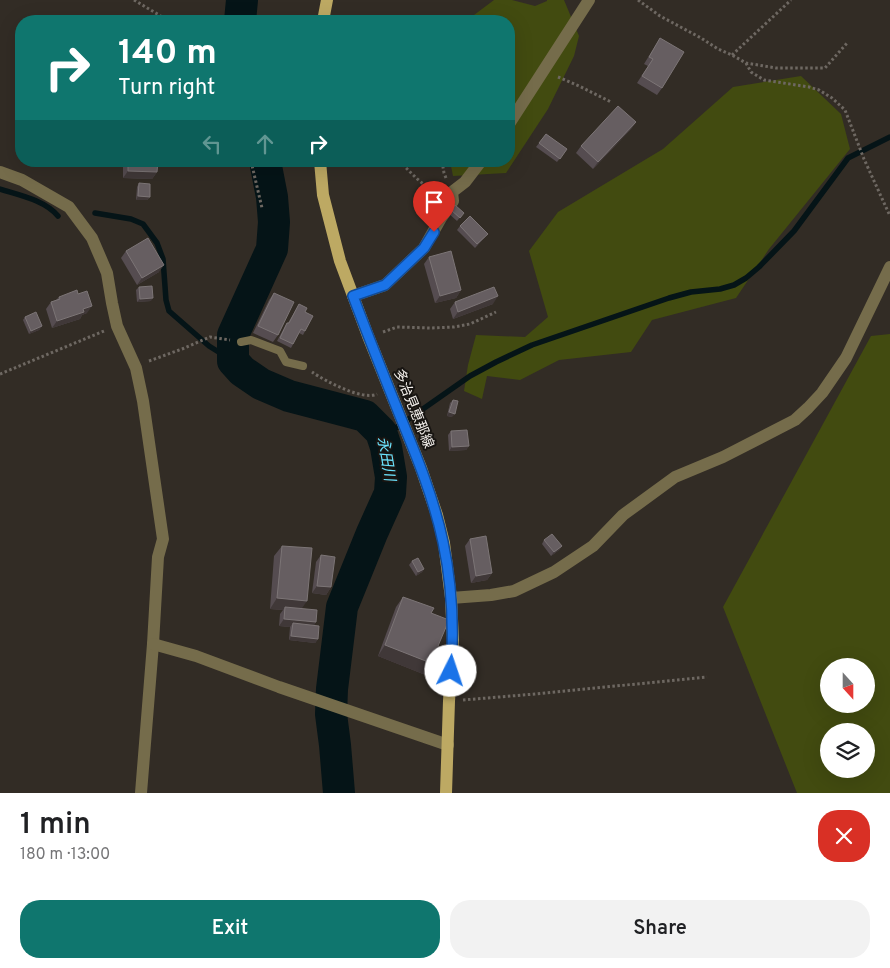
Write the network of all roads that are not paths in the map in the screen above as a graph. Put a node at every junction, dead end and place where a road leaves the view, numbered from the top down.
1 (327, 0) edge
2 (589, 0) edge
3 (324, 15) edge
4 (515, 115) edge
5 (321, 167) edge
6 (476, 167) edge
7 (0, 172) edge
8 (890, 267) edge
9 (353, 296) junction
10 (241, 342) dead end
11 (303, 366) road end
12 (451, 598) junction
13 (153, 644) junction
14 (448, 745) junction
15 (141, 793) edge
16 (446, 793) edge

1 - 3 main road
2 - 4 street
5 - 9 main road, 多治見恵那線
6 - 9 street
7 - 13 street
8 - 12 street
9 - 12 main road, 多治見恵那線
10 - 11 lane
12 - 14 main road, 多治見恵那線
13 - 14 street
13 - 15 street
14 - 16 main road, 多治見恵那線

